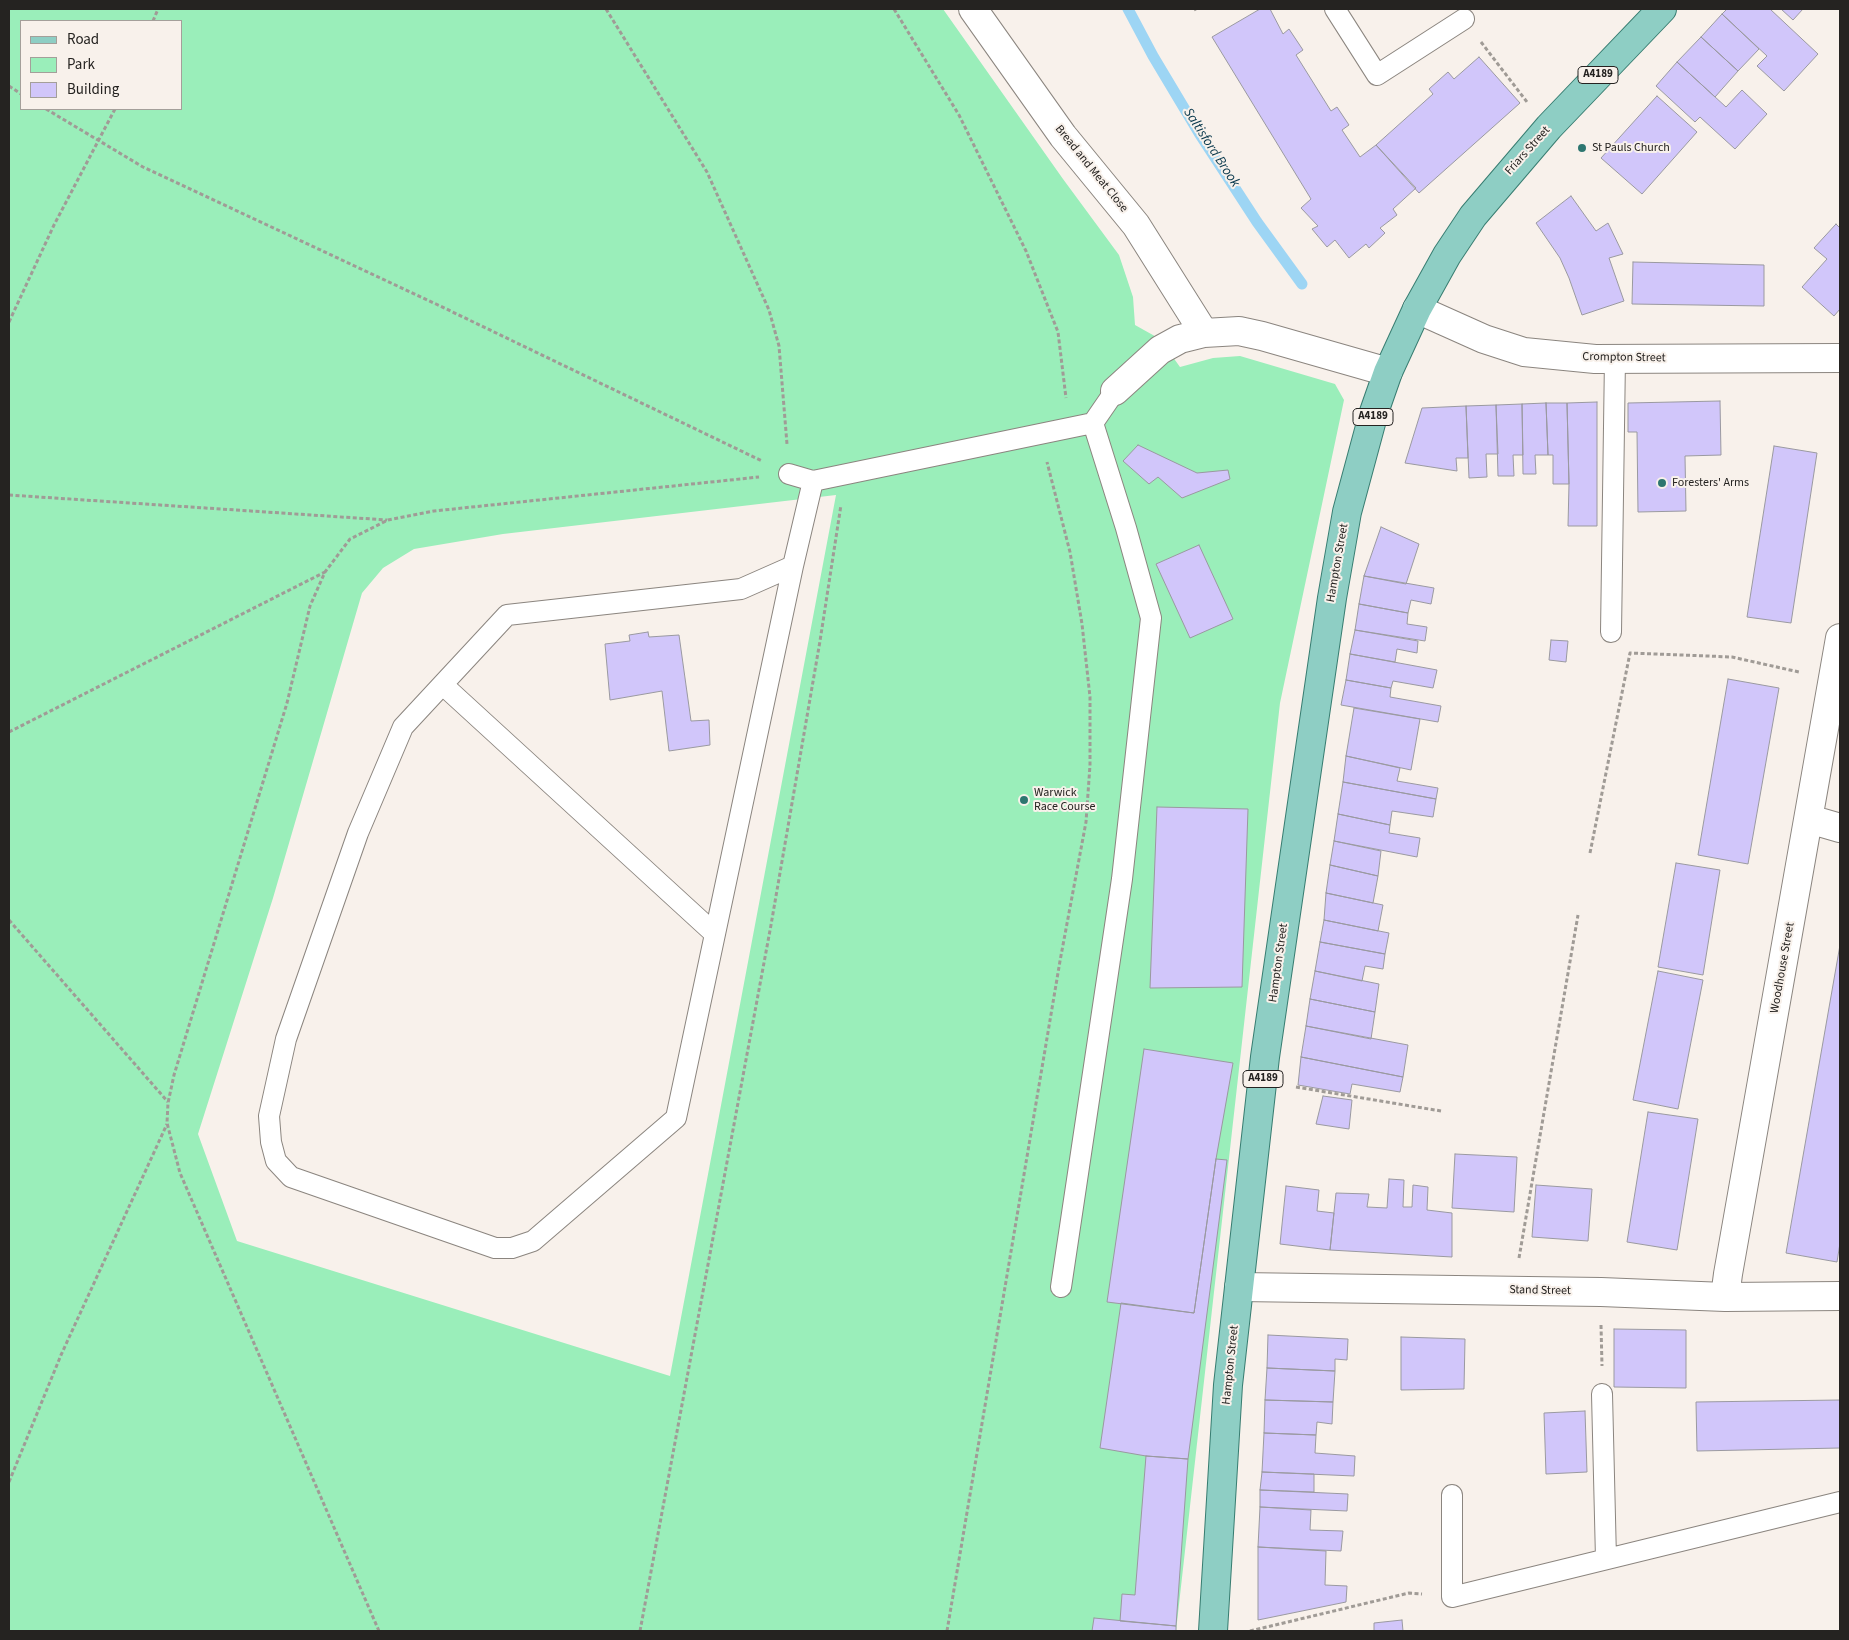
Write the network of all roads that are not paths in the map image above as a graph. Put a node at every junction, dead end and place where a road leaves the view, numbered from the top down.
1 (973, 9) edge
2 (1662, 9) edge
3 (1339, 10) edge
4 (1464, 19) road end
5 (1417, 309) junction
6 (1204, 333) junction
7 (1615, 358) junction
8 (1840, 358) edge
9 (1388, 372) junction
10 (1115, 391) joint
11 (1093, 424) junction
12 (790, 474) road end
13 (813, 481) junction
14 (792, 566) junction
15 (1612, 632) dead end
16 (1840, 638) edge
17 (443, 685) junction
18 (1809, 819) junction
19 (1840, 828) edge
20 (715, 934) junction
21 (1061, 1287) dead end
22 (1239, 1287) junction
23 (1840, 1296) edge
24 (1726, 1297) junction
25 (1602, 1394) road end
26 (1452, 1495) dead end
27 (1840, 1502) edge
28 (1606, 1559) junction
29 (1213, 1631) edge

1 - 6 street, Bread and Meat Close
2 - 5 main road, Friars Street / A4189
3 - 4 lane
5 - 7 street, Crompton Street
5 - 9 main road, Hampton Street / A4189
6 - 9 street
6 - 10 street
7 - 8 street, Crompton Street
7 - 15 lane
9 - 22 main road, Hampton Street / A4189
10 - 11 lane
11 - 13 lane
11 - 21 lane
12 - 13 lane
13 - 14 lane
14 - 17 lane
14 - 20 lane
16 - 18 street, Woodhouse Street
17 - 20 lane
17 - 20 lane
18 - 19 street
18 - 24 street, Woodhouse Street
22 - 24 street, Stand Street
22 - 29 main road, Hampton Street / A4189
23 - 24 street, Stand Street
25 - 28 lane
26 - 28 lane
27 - 28 lane

